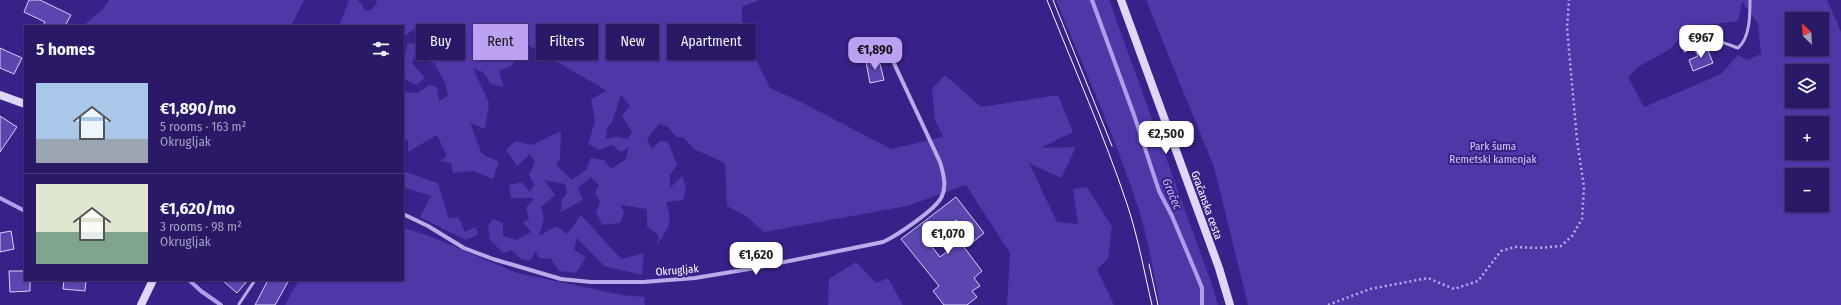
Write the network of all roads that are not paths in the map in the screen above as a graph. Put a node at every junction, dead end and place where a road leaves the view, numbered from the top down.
1 (1121, 0) edge
2 (1750, 0) edge
3 (1685, 51) dead end
4 (892, 58) dead end
5 (0, 95) edge
6 (24, 104) edge
7 (404, 214) edge
8 (153, 281) edge
9 (254, 281) edge
10 (239, 304) edge
11 (141, 305) edge
12 (1230, 305) edge

1 - 12 main road, Gračanska cesta
2 - 3 lane
4 - 7 street, Okrugljak
5 - 6 main road
8 - 11 main road
9 - 10 lane

